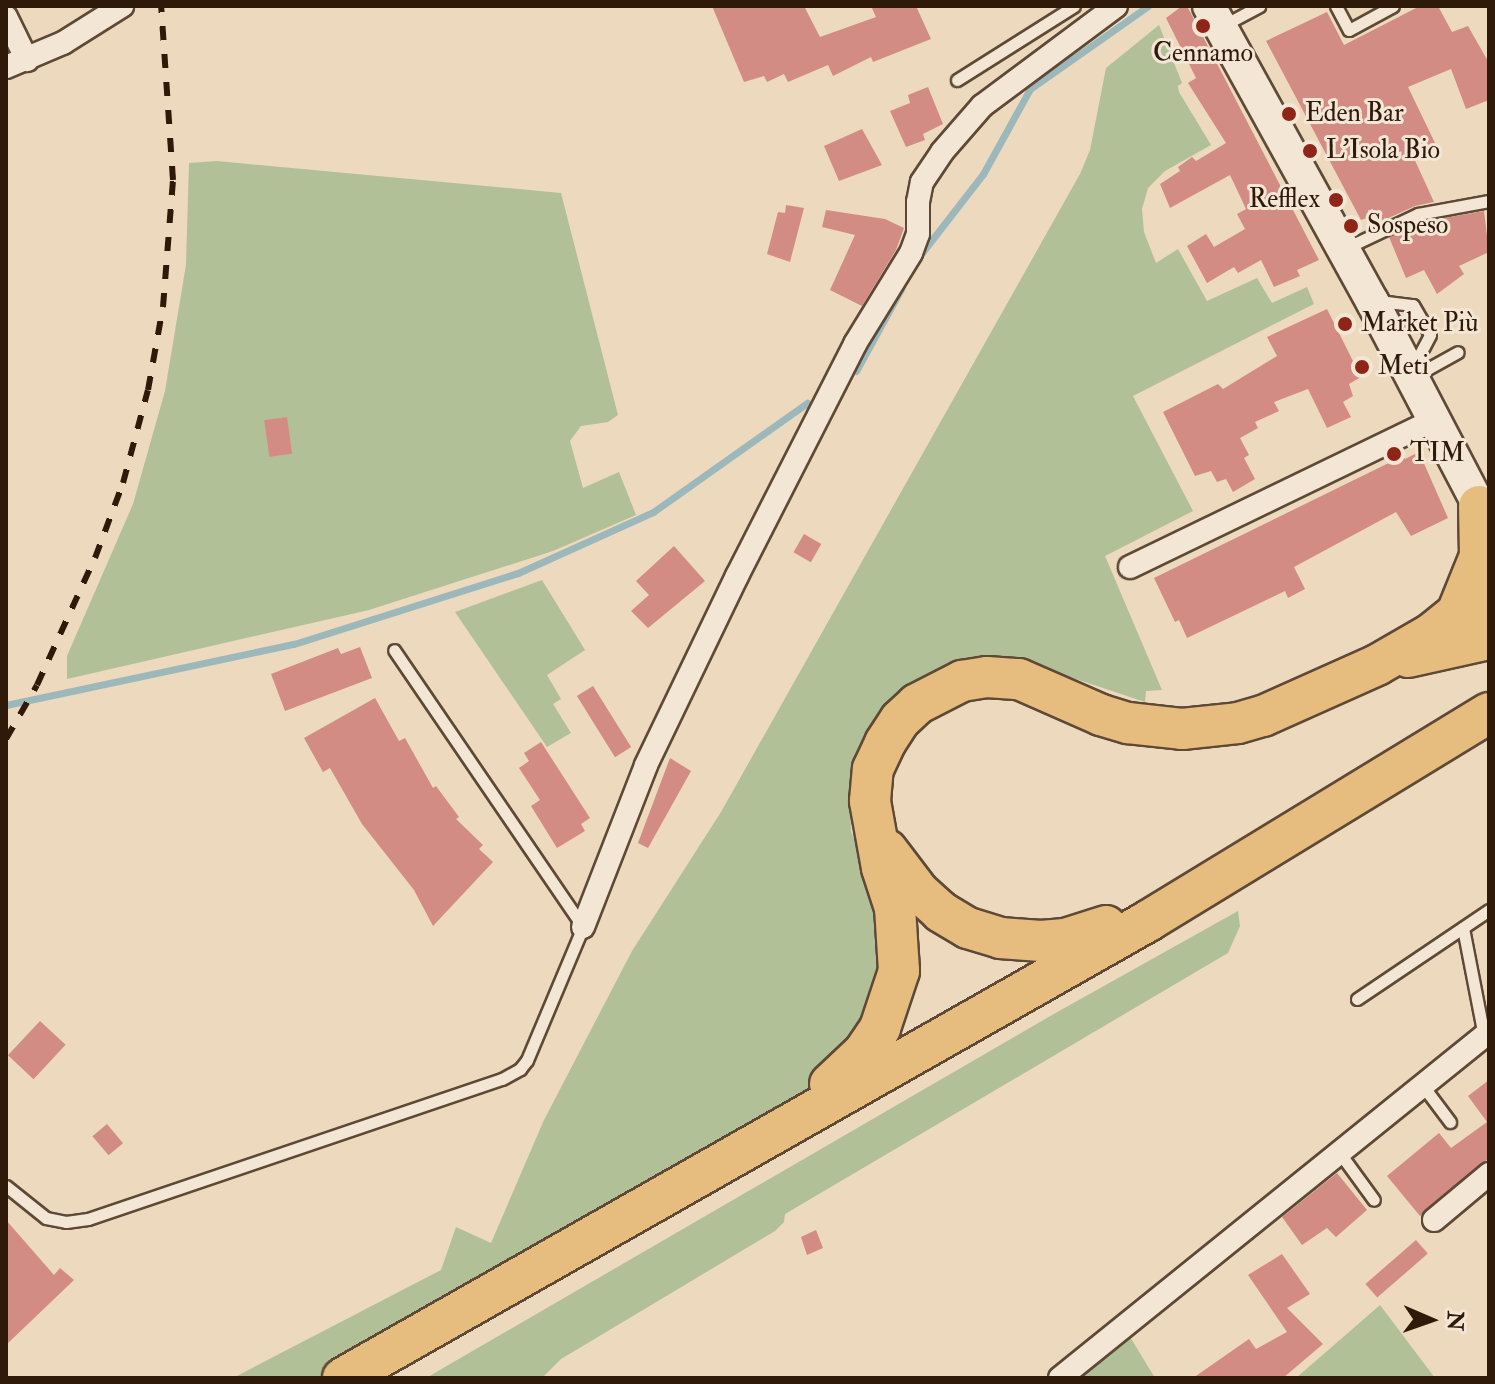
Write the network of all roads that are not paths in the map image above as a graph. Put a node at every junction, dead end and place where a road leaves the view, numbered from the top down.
1 (122, 6) edge
2 (1074, 6) edge
3 (1116, 6) edge
4 (1259, 6) edge
5 (1336, 6) edge
6 (1393, 6) edge
7 (1215, 16) edge
8 (6, 17) edge
9 (17, 63) edge
10 (957, 80) dead end
11 (1489, 201) edge
12 (1343, 249) junction
13 (1458, 352) dead end
14 (1411, 375) junction
15 (1434, 420) junction
16 (1484, 516) edge
17 (1130, 567) dead end
18 (1477, 630) edge
19 (394, 650) dead end
20 (1489, 713) edge
21 (1489, 741) edge
22 (874, 830) junction
23 (1227, 874) junction
24 (1489, 910) edge
25 (583, 927) junction
26 (1463, 928) junction
27 (1357, 999) dead end
28 (1486, 1034) edge
29 (1423, 1086) junction
30 (1450, 1122) dead end
31 (1339, 1152) junction
32 (1489, 1174) edge
33 (6, 1186) edge
34 (1374, 1200) dead end
35 (643, 1207) junction
36 (1434, 1220) dead end
37 (343, 1378) edge
38 (376, 1378) edge
39 (1060, 1378) edge

1 - 9 street
2 - 10 lane
3 - 25 street
4 - 7 lane
5 - 6 lane
7 - 12 main road
8 - 9 street
11 - 12 lane
12 - 14 main road
13 - 14 lane
14 - 15 main road
15 - 16 main road
15 - 17 street
16 - 18 highway
18 - 22 highway
19 - 25 lane
20 - 23 highway
21 - 23 highway
22 - 23 highway
22 - 35 highway
23 - 35 highway
23 - 38 highway
24 - 26 lane
25 - 33 lane
26 - 27 lane
26 - 28 lane
28 - 29 street
29 - 30 lane
29 - 31 street
31 - 34 lane
31 - 39 street
32 - 36 street
35 - 37 highway

